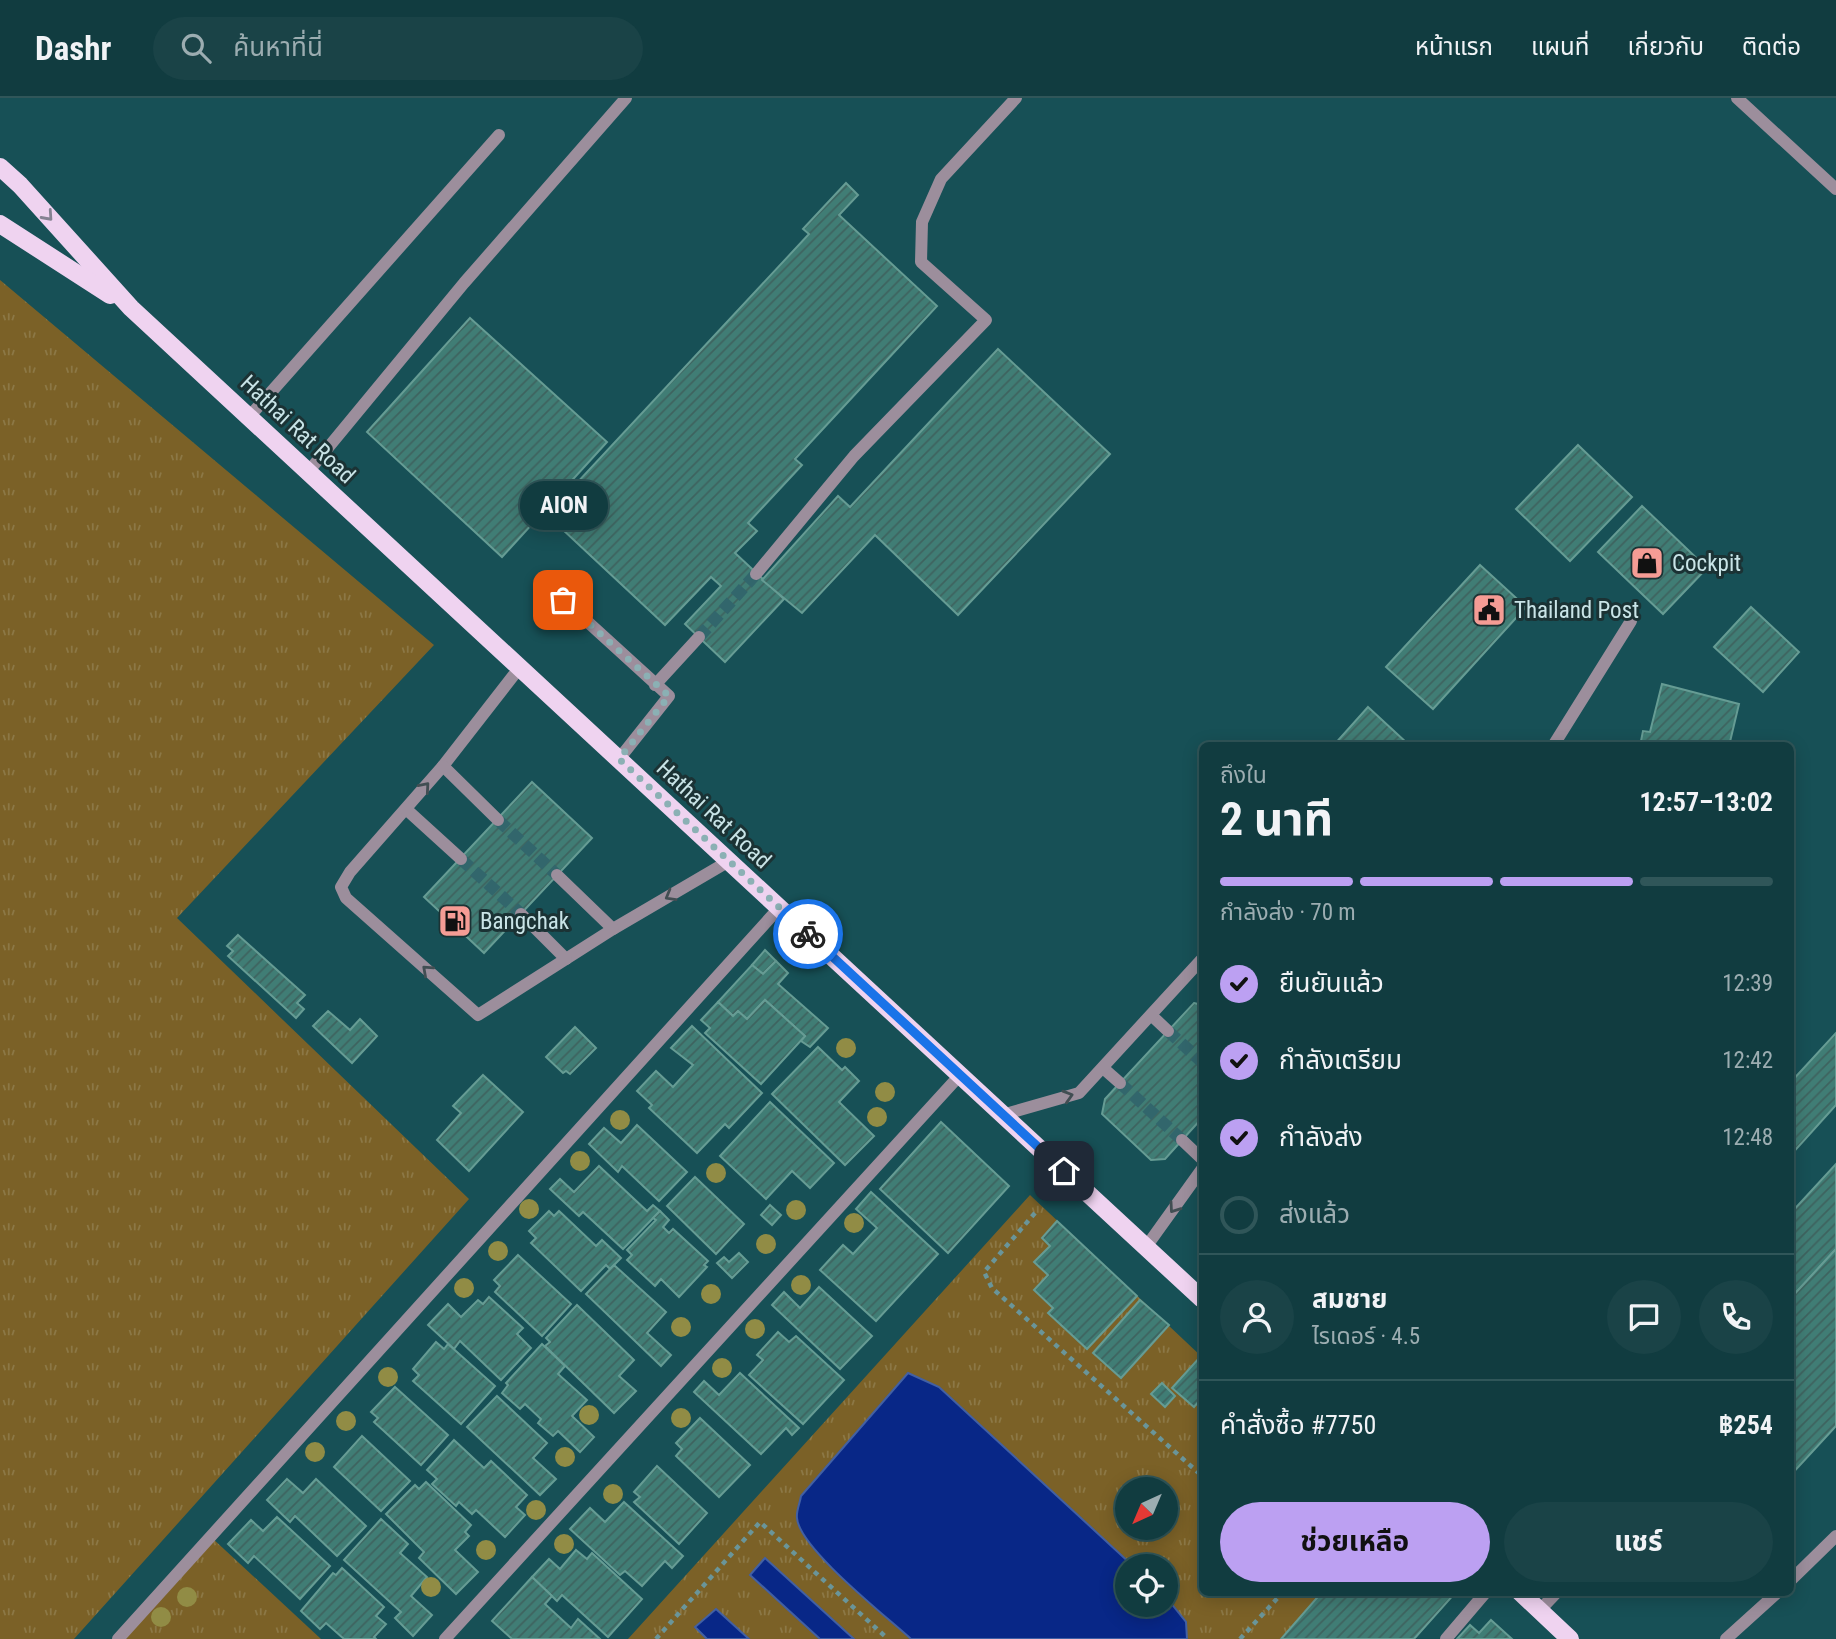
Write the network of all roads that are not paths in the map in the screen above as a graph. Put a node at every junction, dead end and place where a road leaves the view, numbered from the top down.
1 (626, 98) edge
2 (1016, 98) edge
3 (1737, 98) edge
4 (499, 135) dead end
5 (0, 167) edge
6 (1836, 189) edge
7 (0, 223) edge
8 (131, 308) junction
9 (249, 416) junction
10 (308, 472) junction
11 (756, 574) tunnel mouth
12 (545, 583) dead end
13 (1631, 621) dead end
14 (699, 637) tunnel mouth
15 (520, 667) junction
16 (655, 685) junction
17 (1555, 742) edge
18 (619, 759) junction
19 (443, 766) junction
20 (406, 809) junction
21 (498, 820) tunnel mouth
22 (461, 859) tunnel mouth
23 (729, 861) junction
24 (557, 875) tunnel mouth
25 (779, 908) junction
26 (521, 914) tunnel mouth
27 (613, 929) junction
28 (566, 959) junction
29 (1199, 962) edge
30 (1151, 1015) junction
31 (1168, 1031) tunnel mouth
32 (1103, 1068) junction
33 (960, 1075) junction
34 (1120, 1083) tunnel mouth
35 (1002, 1115) junction
36 (1182, 1140) tunnel mouth
37 (1199, 1156) edge
38 (1199, 1173) edge
39 (1146, 1247) junction
40 (1199, 1296) edge
41 (1836, 1536) edge
42 (1794, 1577) edge
43 (1483, 1596) edge
44 (1524, 1596) edge
45 (1552, 1596) edge
46 (1774, 1596) edge
47 (1539, 1611) junction
48 (118, 1639) edge
49 (445, 1639) edge
50 (1446, 1639) edge
51 (1570, 1639) edge
52 (1726, 1639) edge

1 - 10 street
2 - 11 street
3 - 6 street
4 - 9 street
5 -> 8 main road, Hathai Rat Road
7 - 8 main road, Hathai Rat Road
8 - 9 main road, Hathai Rat Road
9 - 10 main road, Hathai Rat Road
10 - 15 main road, Hathai Rat Road
12 - 16 street
13 - 17 street
14 - 16 street
15 - 18 main road, Hathai Rat Road
15 - 19 street
16 - 18 street
18 - 23 main road, Hathai Rat Road
20 -> 19 street
19 - 21 street
20 - 22 street
28 -> 20 street
23 - 25 main road, Hathai Rat Road
23 -> 27 street
24 - 27 street
25 - 33 main road, Hathai Rat Road
25 - 48 street
26 - 28 street
27 - 28 street
29 - 30 street
30 - 31 street
30 - 32 street
32 - 34 street
35 -> 32 street
33 - 35 main road, Hathai Rat Road
33 - 49 street
35 - 39 main road, Hathai Rat Road
36 - 37 street
38 -> 39 street
39 - 40 main road, Hathai Rat Road
41 - 42 street
43 - 50 street
44 - 47 main road
45 - 47 street
46 - 52 street
47 - 51 main road

